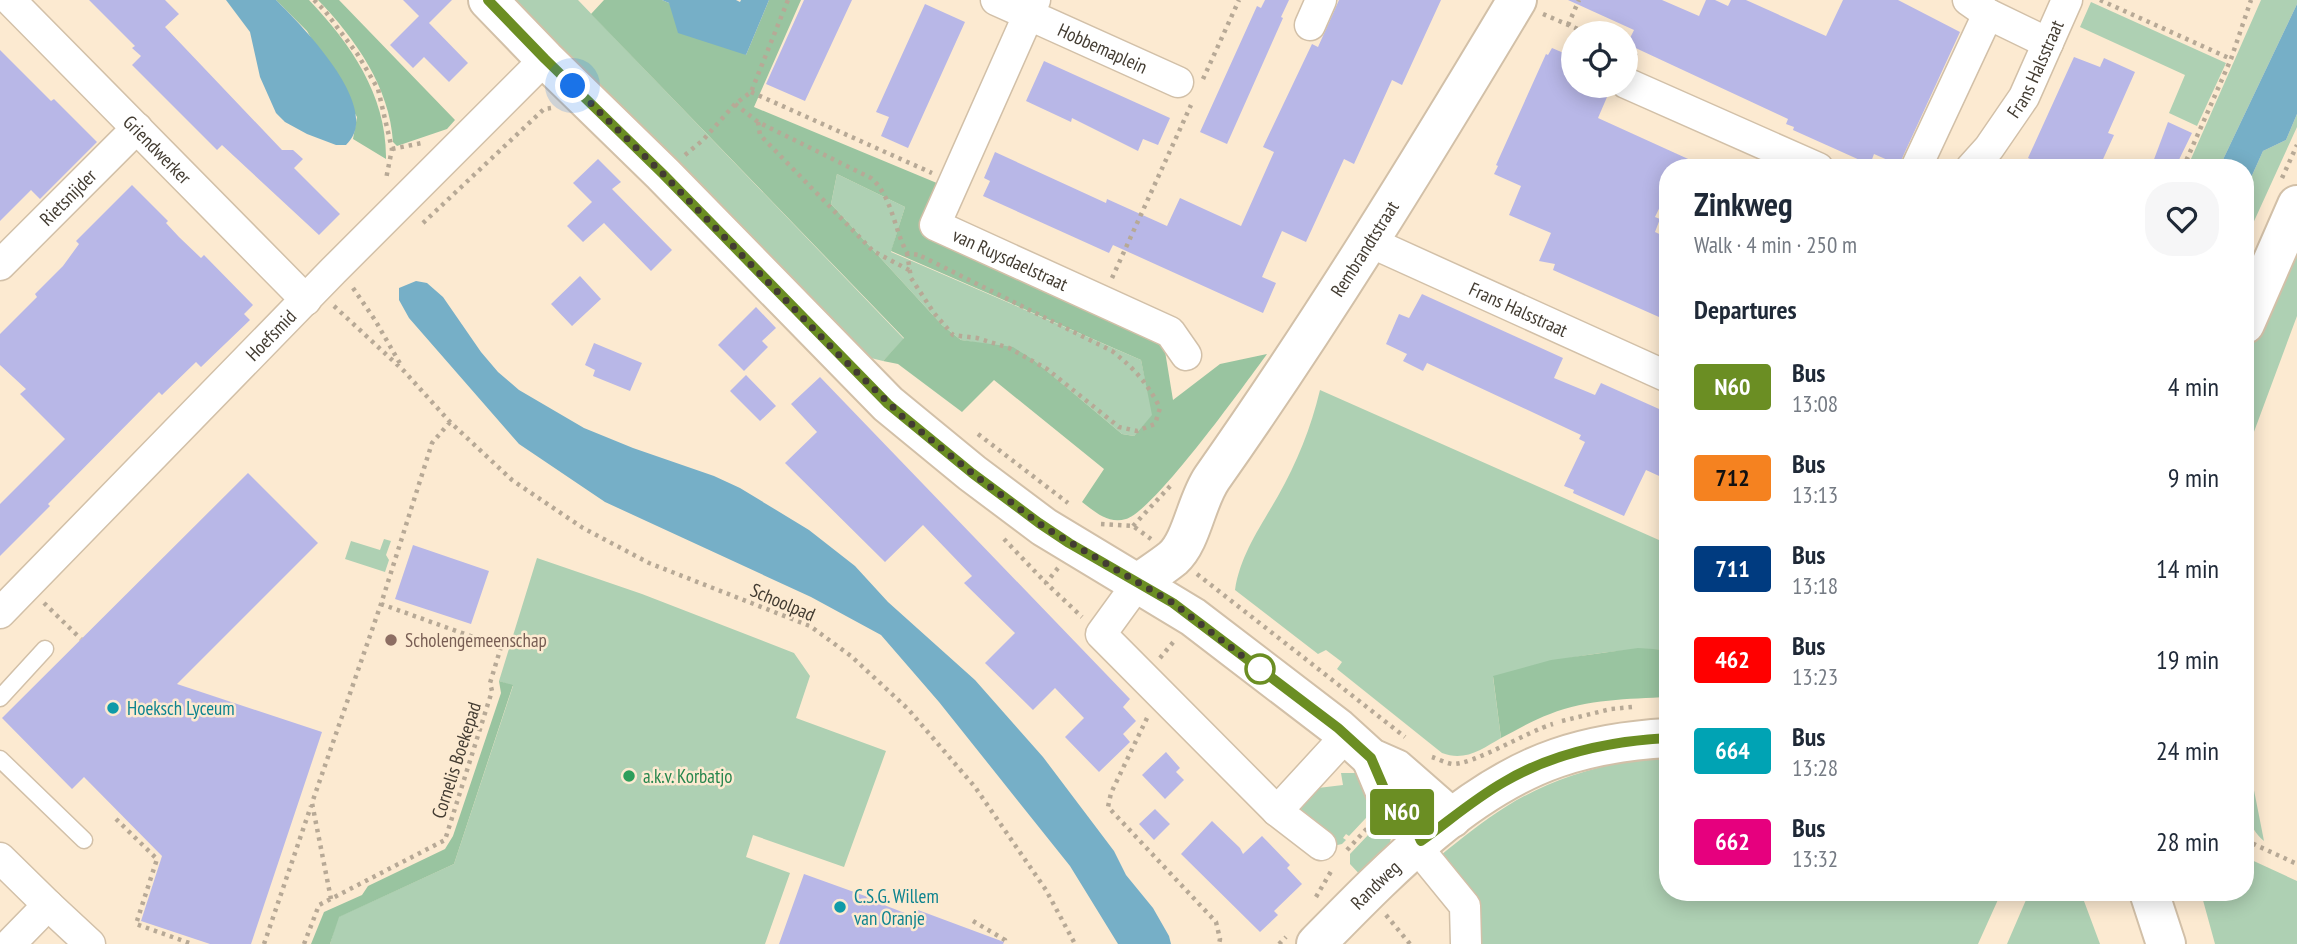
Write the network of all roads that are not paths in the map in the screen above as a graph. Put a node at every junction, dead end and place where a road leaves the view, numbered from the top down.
1 (10, 0) edge
2 (488, 0) edge
3 (996, 0) edge
4 (2067, 0) edge
5 (1517, 1) edge
6 (1032, 7) edge
7 (1978, 7) edge
8 (2048, 43) junction
9 (545, 59) junction
10 (1638, 88) edge
11 (1192, 91) road end
12 (137, 128) junction
13 (1798, 159) edge
14 (1919, 159) edge
15 (1979, 159) edge
16 (2297, 205) edge
17 (1370, 243) junction
18 (0, 265) edge
19 (318, 287) junction
20 (2254, 303) edge
21 (1186, 355) dead end
22 (1659, 373) edge
23 (1138, 583) junction
24 (0, 613) edge
25 (46, 649) dead end
26 (0, 698) edge
27 (1659, 739) edge
28 (1359, 747) junction
29 (0, 759) edge
30 (1411, 780) junction
31 (1277, 811) junction
32 (1452, 818) junction
33 (84, 840) dead end
34 (1421, 841) junction
35 (1335, 852) road end
36 (0, 858) edge
37 (2153, 901) edge
38 (48, 905) junction
39 (1305, 937) edge
40 (10, 944) edge
41 (90, 944) edge
42 (1466, 944) edge
43 (2166, 944) edge

1 - 12 street, Griendwerker
2 - 9 street
3 - 6 street, Hobbemaplein
4 - 8 street, Frans Halsstraat
5 - 17 street, Rembrandtstraat
6 - 11 street, Hobbemaplein
6 - 21 street, van Ruysdaelstraat
7 - 8 street
7 - 14 street
8 - 15 street, Frans Halsstraat
9 - 19 street, Hoefsmid
9 - 23 street
10 - 13 street
12 - 18 street, Rietsnijder
12 - 19 street, Griendwerker
16 - 20 street
17 - 22 street, Frans Halsstraat
17 - 23 street, Rembrandtstraat
19 - 24 street, Hoefsmid
23 - 28 street
23 - 31 street
25 - 26 lane
27 - 32 street, Randweg
28 - 30 street
28 - 31 street
29 - 33 lane
30 - 32 street
30 - 34 street
31 - 35 street
32 - 34 street, Randweg
34 - 39 street, Randweg
34 - 42 street
36 - 38 street
37 - 43 street
38 - 40 street
38 - 41 street

